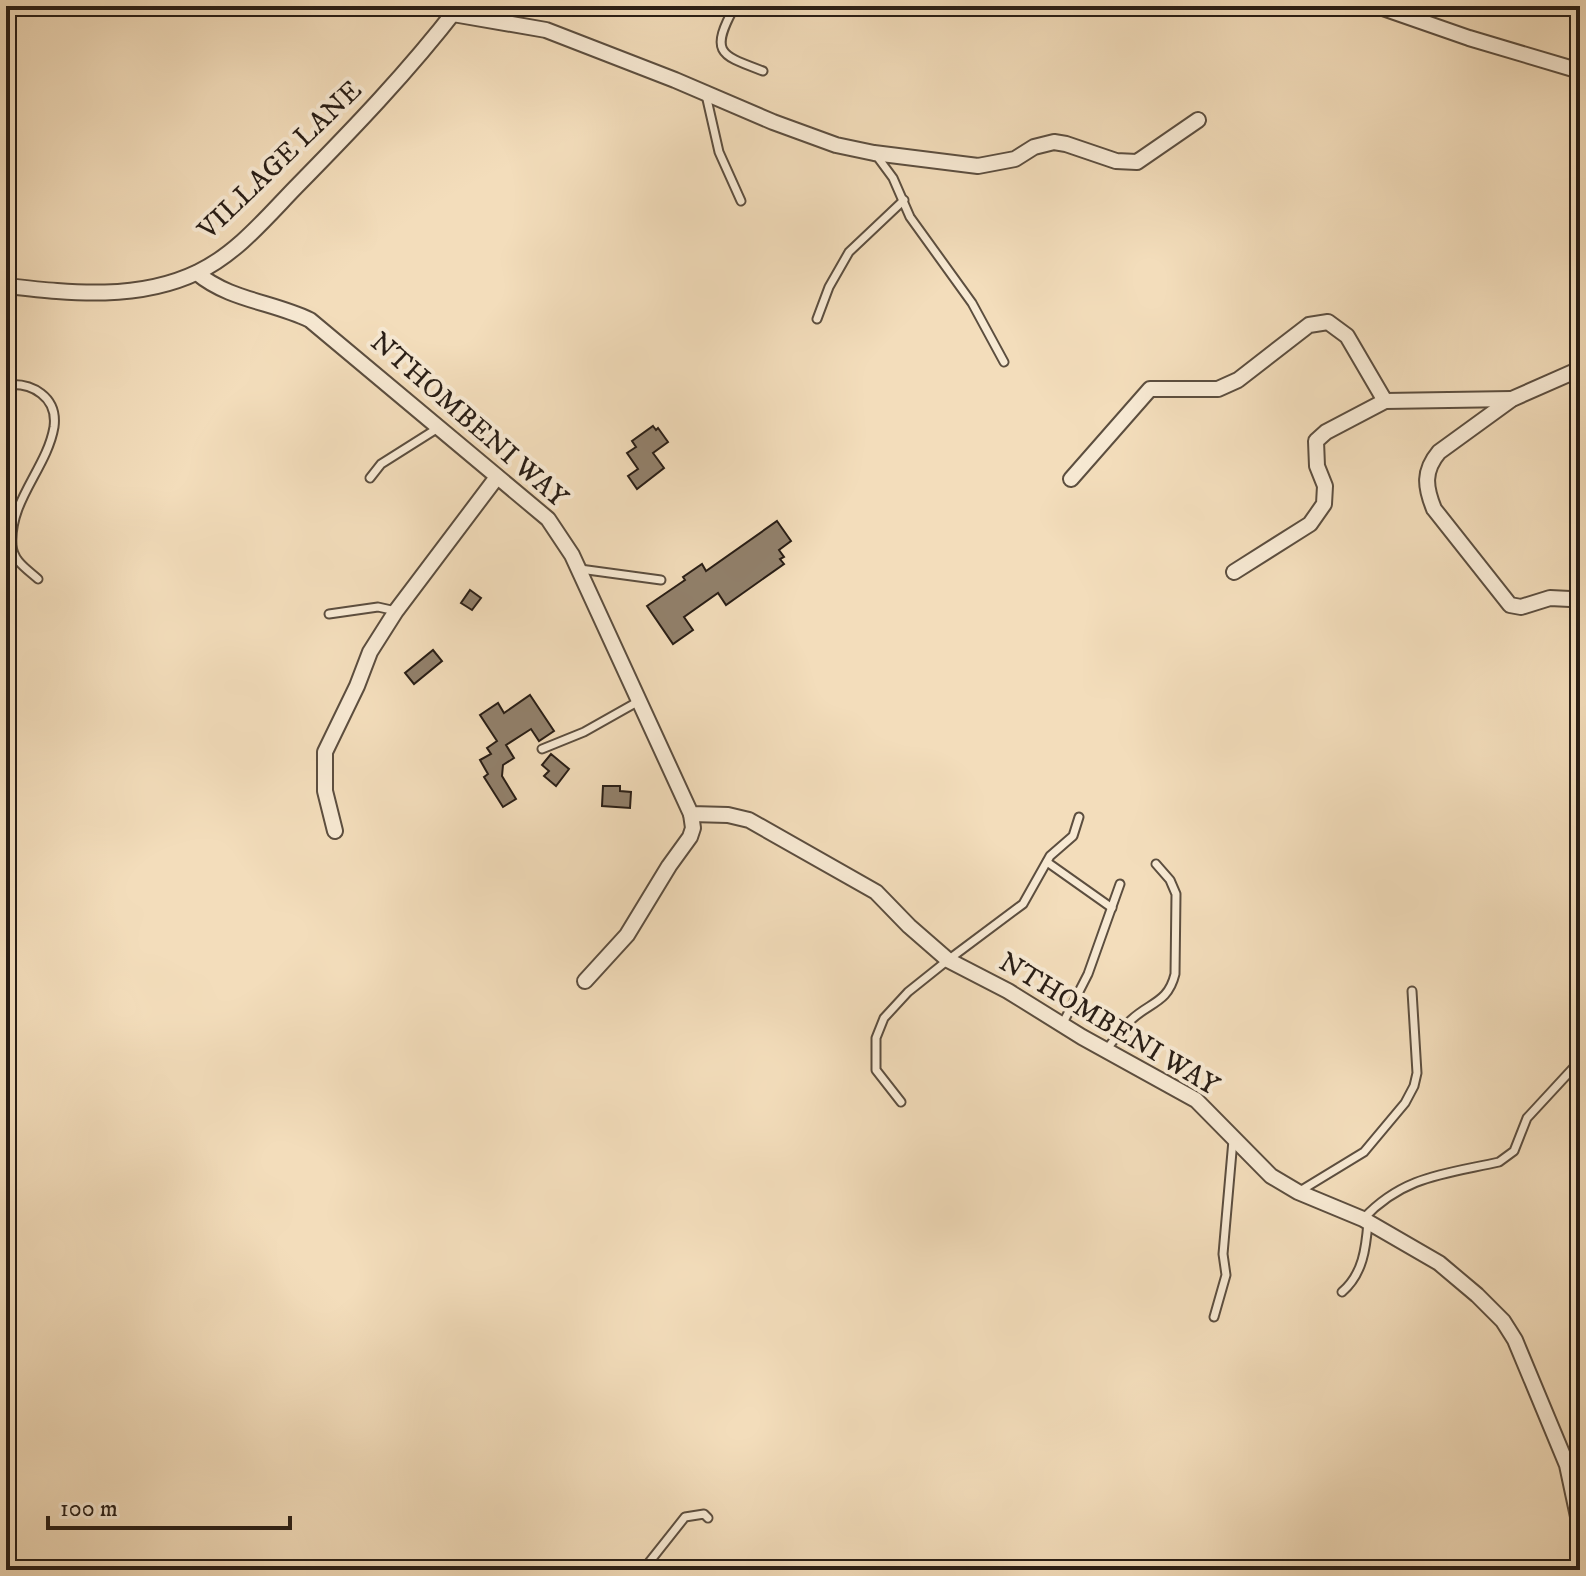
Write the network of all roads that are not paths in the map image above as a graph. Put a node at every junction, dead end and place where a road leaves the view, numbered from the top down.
1 (438, 6) edge
2 (735, 6) edge
3 (1377, 6) edge
4 (456, 10) edge
5 (763, 71) dead end
6 (1580, 71) edge
7 (706, 93) junction
8 (1198, 120) dead end
9 (874, 153) junction
10 (904, 200) junction
11 (741, 201) dead end
12 (197, 273) junction
13 (6, 286) edge
14 (817, 319) dead end
15 (1004, 362) dead end
16 (1580, 369) edge
17 (6, 385) edge
18 (1512, 399) junction
19 (1385, 401) junction
20 (438, 428) junction
21 (497, 477) junction
22 (370, 478) dead end
23 (1071, 479) dead end
24 (578, 569) junction
25 (1234, 572) dead end
26 (38, 579) dead end
27 (661, 580) dead end
28 (1570, 599) dead end
29 (396, 611) junction
30 (329, 614) dead end
31 (639, 701) junction
32 (542, 749) dead end
33 (691, 814) junction
34 (1079, 817) dead end
35 (335, 831) dead end
36 (1047, 862) junction
37 (1156, 864) dead end
38 (1120, 884) dead end
39 (1112, 908) junction
40 (948, 960) junction
41 (585, 981) dead end
42 (1412, 991) dead end
43 (1062, 1025) junction
44 (1106, 1050) junction
45 (1576, 1065) dead end
46 (901, 1102) dead end
47 (1233, 1138) junction
48 (1298, 1192) junction
49 (1365, 1220) junction
50 (1342, 1292) dead end
51 (1214, 1317) dead end
52 (1574, 1469) edge
53 (708, 1518) dead end
54 (1580, 1526) edge
55 (643, 1570) edge

1 - 4 street
2 - 5 lane
3 - 6 street
4 - 7 street
4 - 12 street, VILLAGE LANE
7 - 9 street
7 - 11 lane
8 - 9 street
9 - 10 lane
10 - 14 lane
10 - 15 lane
12 - 13 street, VILLAGE LANE
12 - 20 street, NTHOMBENI WAY
16 - 18 street
17 - 26 lane
18 - 19 street
18 - 28 street
19 - 23 street
19 - 25 street
20 - 21 street, NTHOMBENI WAY
20 - 22 lane
21 - 24 street, NTHOMBENI WAY
21 - 29 street
24 - 27 lane
24 - 31 street, NTHOMBENI WAY
29 - 30 lane
29 - 35 street
31 - 32 lane
31 - 33 street, NTHOMBENI WAY
33 - 40 street, NTHOMBENI WAY
33 - 41 street
34 - 36 lane
36 - 39 lane
36 - 40 lane
37 - 44 lane
38 - 39 lane
39 - 43 lane
40 - 43 street, NTHOMBENI WAY
40 - 46 lane
42 - 48 lane
43 - 44 street, NTHOMBENI WAY
44 - 47 street, NTHOMBENI WAY
45 - 49 lane
47 - 48 street, NTHOMBENI WAY
47 - 51 lane
48 - 49 street, NTHOMBENI WAY
49 - 50 lane
49 - 52 street, NTHOMBENI WAY
52 - 54 street, NTHOMBENI WAY
53 - 55 lane

